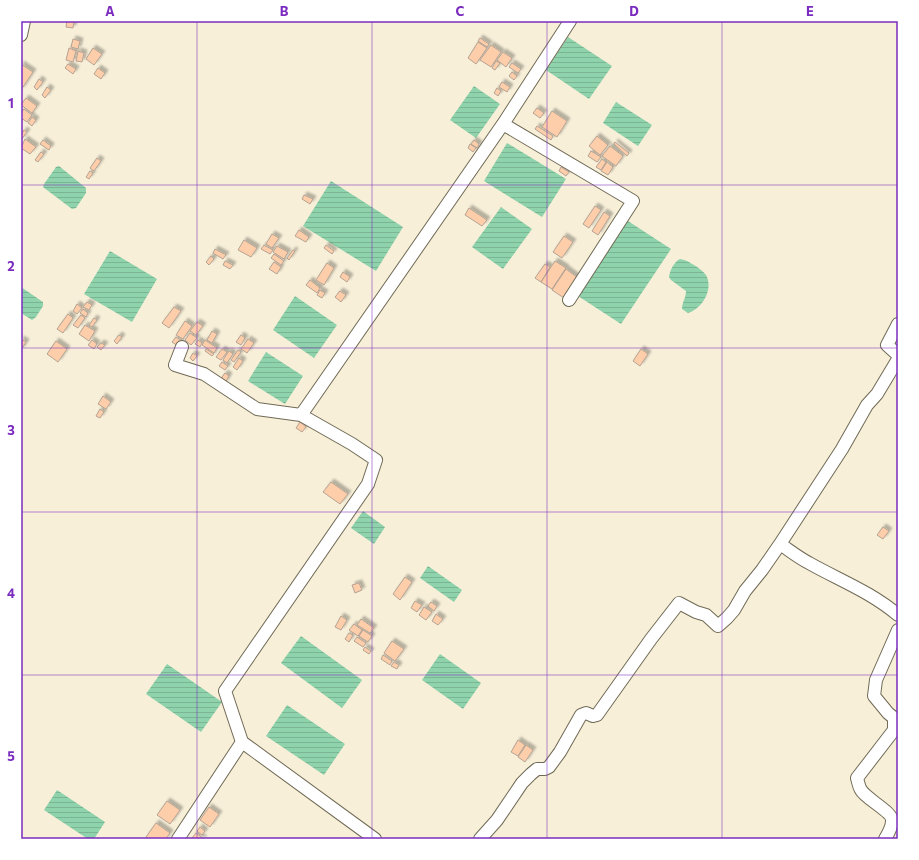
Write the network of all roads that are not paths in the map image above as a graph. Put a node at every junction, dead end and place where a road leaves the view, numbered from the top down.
1 (24, 21) edge
2 (570, 21) edge
3 (21, 35) edge
4 (503, 124) junction
5 (569, 300) dead end
6 (898, 324) edge
7 (182, 346) dead end
8 (898, 355) edge
9 (898, 359) edge
10 (301, 415) junction
11 (780, 544) junction
12 (898, 615) edge
13 (898, 630) edge
14 (242, 742) junction
15 (178, 839) edge
16 (374, 839) edge
17 (480, 839) edge
18 (885, 839) edge

1 - 3 street
2 - 4 street
4 - 5 street
4 - 10 street
6 - 8 street
7 - 10 street
9 - 11 street
10 - 14 street
11 - 12 street
11 - 17 street
13 - 18 street
14 - 15 street
14 - 16 street

